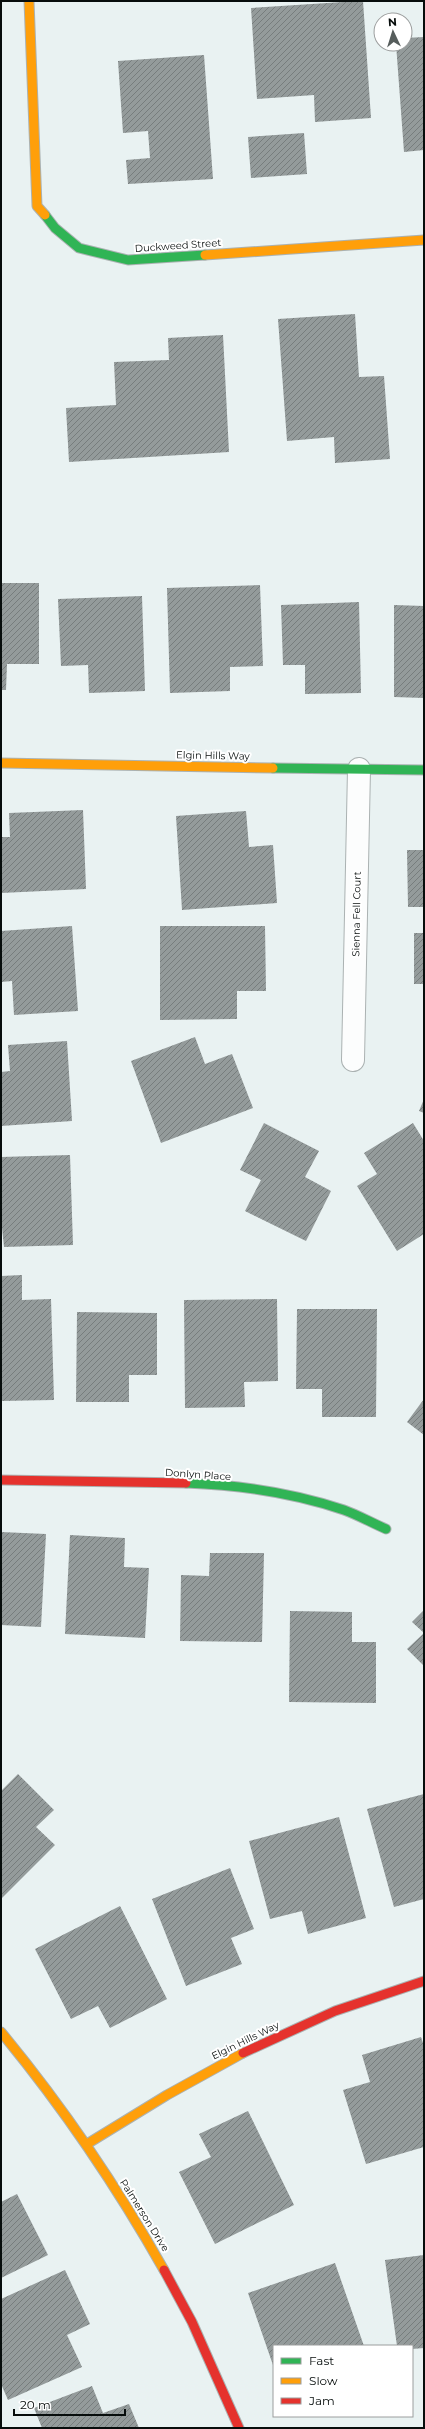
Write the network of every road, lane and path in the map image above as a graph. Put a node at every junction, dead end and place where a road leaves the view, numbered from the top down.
1 (29, 1) edge
2 (424, 240) edge
3 (1, 763) edge
4 (359, 769) junction
5 (424, 770) edge
6 (353, 1060) dead end
7 (1, 1480) edge
8 (386, 1529) dead end
9 (424, 1981) edge
10 (1, 2032) edge
11 (87, 2144) junction
12 (239, 2428) edge

1 - 2 street, Duckweed Street
3 - 4 street, Elgin Hills Way
4 - 5 street, Elgin Hills Way
4 - 6 street, Sienna Fell Court
7 - 8 street, Donlyn Place
9 - 11 street, Elgin Hills Way
10 - 11 street, Palmerson Drive
11 - 12 street, Palmerson Drive

